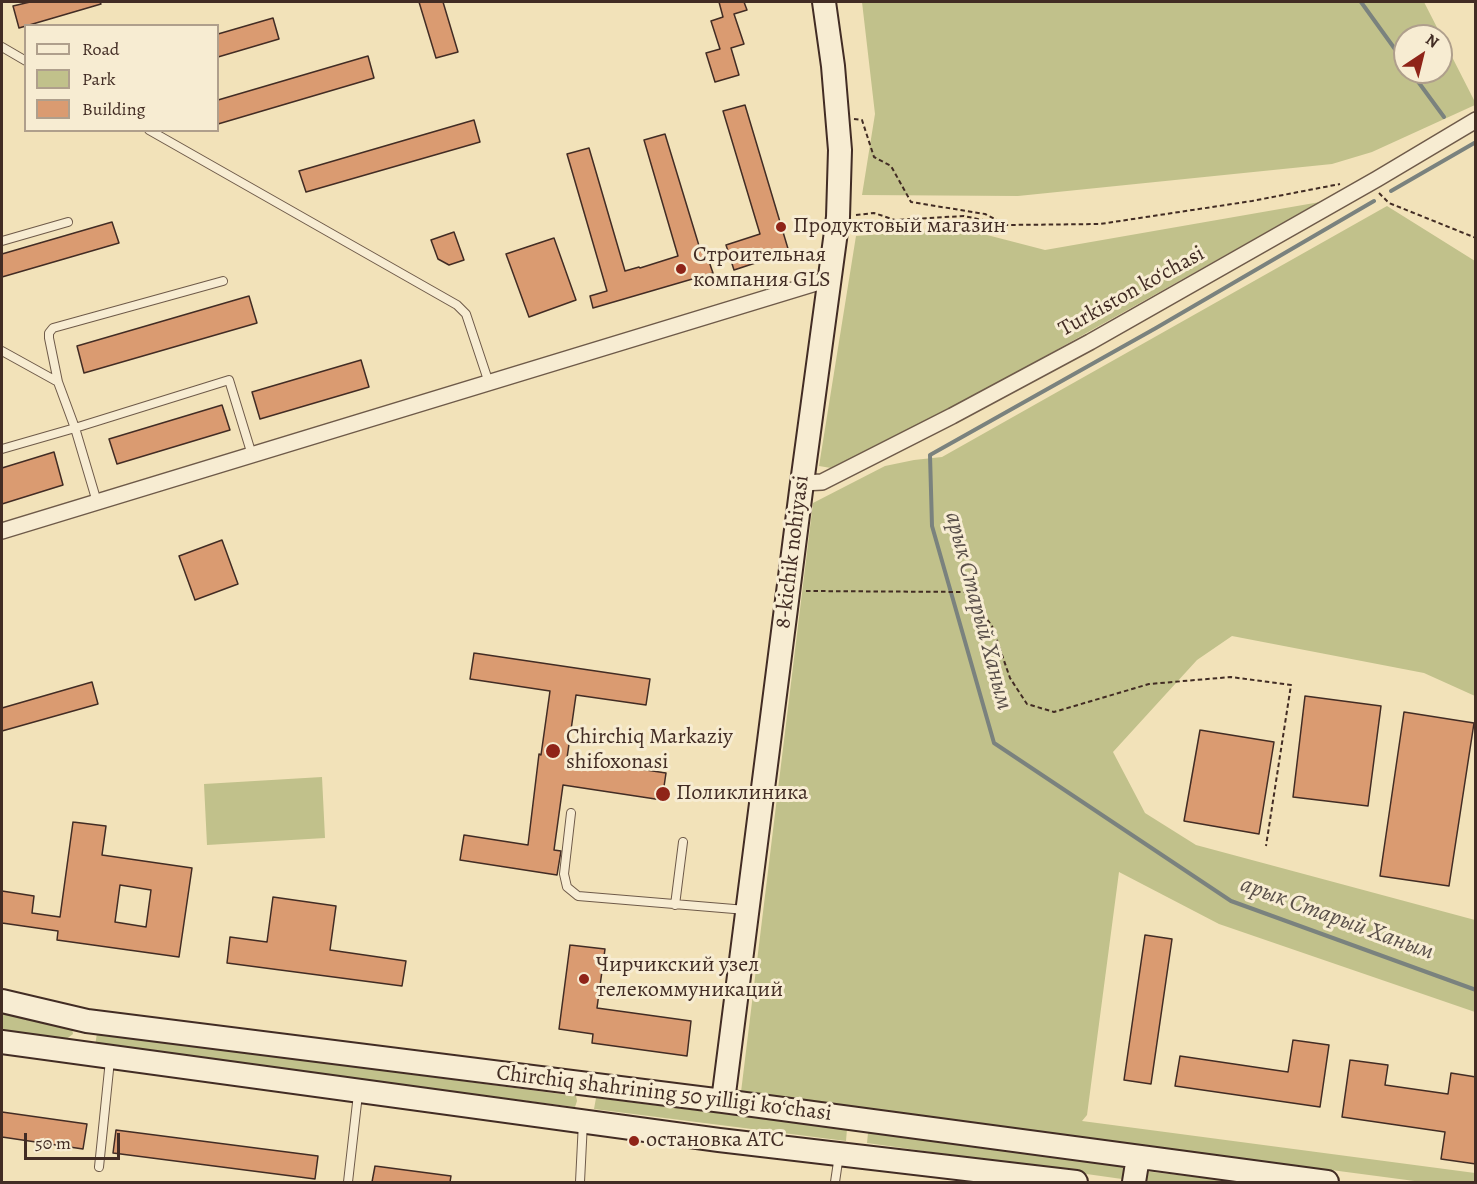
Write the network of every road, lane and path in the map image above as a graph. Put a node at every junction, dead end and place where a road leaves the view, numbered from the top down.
1 (824, 2) edge
2 (2, 47) edge
3 (24, 60) edge
4 (837, 115) junction
5 (1476, 120) edge
6 (152, 132) edge
7 (1340, 183) dead end
8 (1368, 183) junction
9 (838, 217) junction
10 (68, 222) dead end
11 (1006, 225) junction
12 (1476, 238) edge
13 (2, 241) edge
14 (829, 279) junction
15 (223, 281) dead end
16 (2, 351) edge
17 (58, 382) junction
18 (489, 383) junction
19 (75, 428) junction
20 (2, 449) edge
21 (252, 455) junction
22 (802, 483) junction
23 (97, 502) junction
24 (2, 531) edge
25 (788, 591) junction
26 (571, 813) dead end
27 (683, 842) dead end
28 (1266, 846) dead end
29 (675, 905) junction
30 (747, 911) junction
31 (2, 1001) edge
32 (87, 1020) junction
33 (2, 1042) edge
34 (81, 1052) junction
35 (110, 1056) junction
36 (588, 1085) junction
37 (359, 1090) junction
38 (723, 1101) junction
39 (858, 1119) junction
40 (583, 1121) junction
41 (847, 1155) junction
42 (1138, 1157) junction
43 (99, 1167) dead end
44 (348, 1182) edge
45 (580, 1182) edge
46 (835, 1182) edge
47 (1070, 1182) edge
48 (1134, 1182) edge
49 (1327, 1182) edge

1 - 4 main road, 8-kichik nohiyasi
2 - 3 lane
4 - 9 main road, 8-kichik nohiyasi
4 - 11 path
5 - 8 street, Turkiston ko‘chasi
6 - 18 lane
7 - 11 path
8 - 12 path
8 - 22 street, Turkiston ko‘chasi
9 - 11 path
9 - 14 main road, 8-kichik nohiyasi
10 - 13 lane
14 - 18 street
14 - 22 main road, 8-kichik nohiyasi
15 - 17 lane
16 - 17 lane
17 - 19 lane
18 - 21 street
19 - 20 lane
19 - 21 lane
19 - 23 lane
21 - 23 street
22 - 25 main road, 8-kichik nohiyasi
23 - 24 street
25 - 28 path
25 - 30 main road, 8-kichik nohiyasi
26 - 29 lane
27 - 29 lane
29 - 30 lane
30 - 38 main road, 8-kichik nohiyasi
31 - 32 main road, Chirchiq shahrining 50 yilligi koʻchasi
32 - 34 main road
32 - 36 main road, Chirchiq shahrining 50 yilligi koʻchasi
33 - 34 main road, Chirchiq shahrining 50 yilligi koʻchasi
34 - 35 main road, Chirchiq shahrining 50 yilligi koʻchasi
35 - 37 main road, Chirchiq shahrining 50 yilligi koʻchasi
35 - 43 lane
36 - 38 main road, Chirchiq shahrining 50 yilligi koʻchasi
36 - 40 main road
37 - 40 main road, Chirchiq shahrining 50 yilligi koʻchasi
37 - 44 lane
38 - 39 main road, Chirchiq shahrining 50 yilligi koʻchasi
39 - 41 main road
39 - 42 main road, Chirchiq shahrining 50 yilligi koʻchasi
40 - 41 main road, Chirchiq shahrining 50 yilligi koʻchasi
40 - 45 lane
41 - 46 lane
41 - 47 main road, Chirchiq shahrining 50 yilligi koʻchasi
42 - 48 main road
42 - 49 main road, Chirchiq shahrining 50 yilligi koʻchasi

